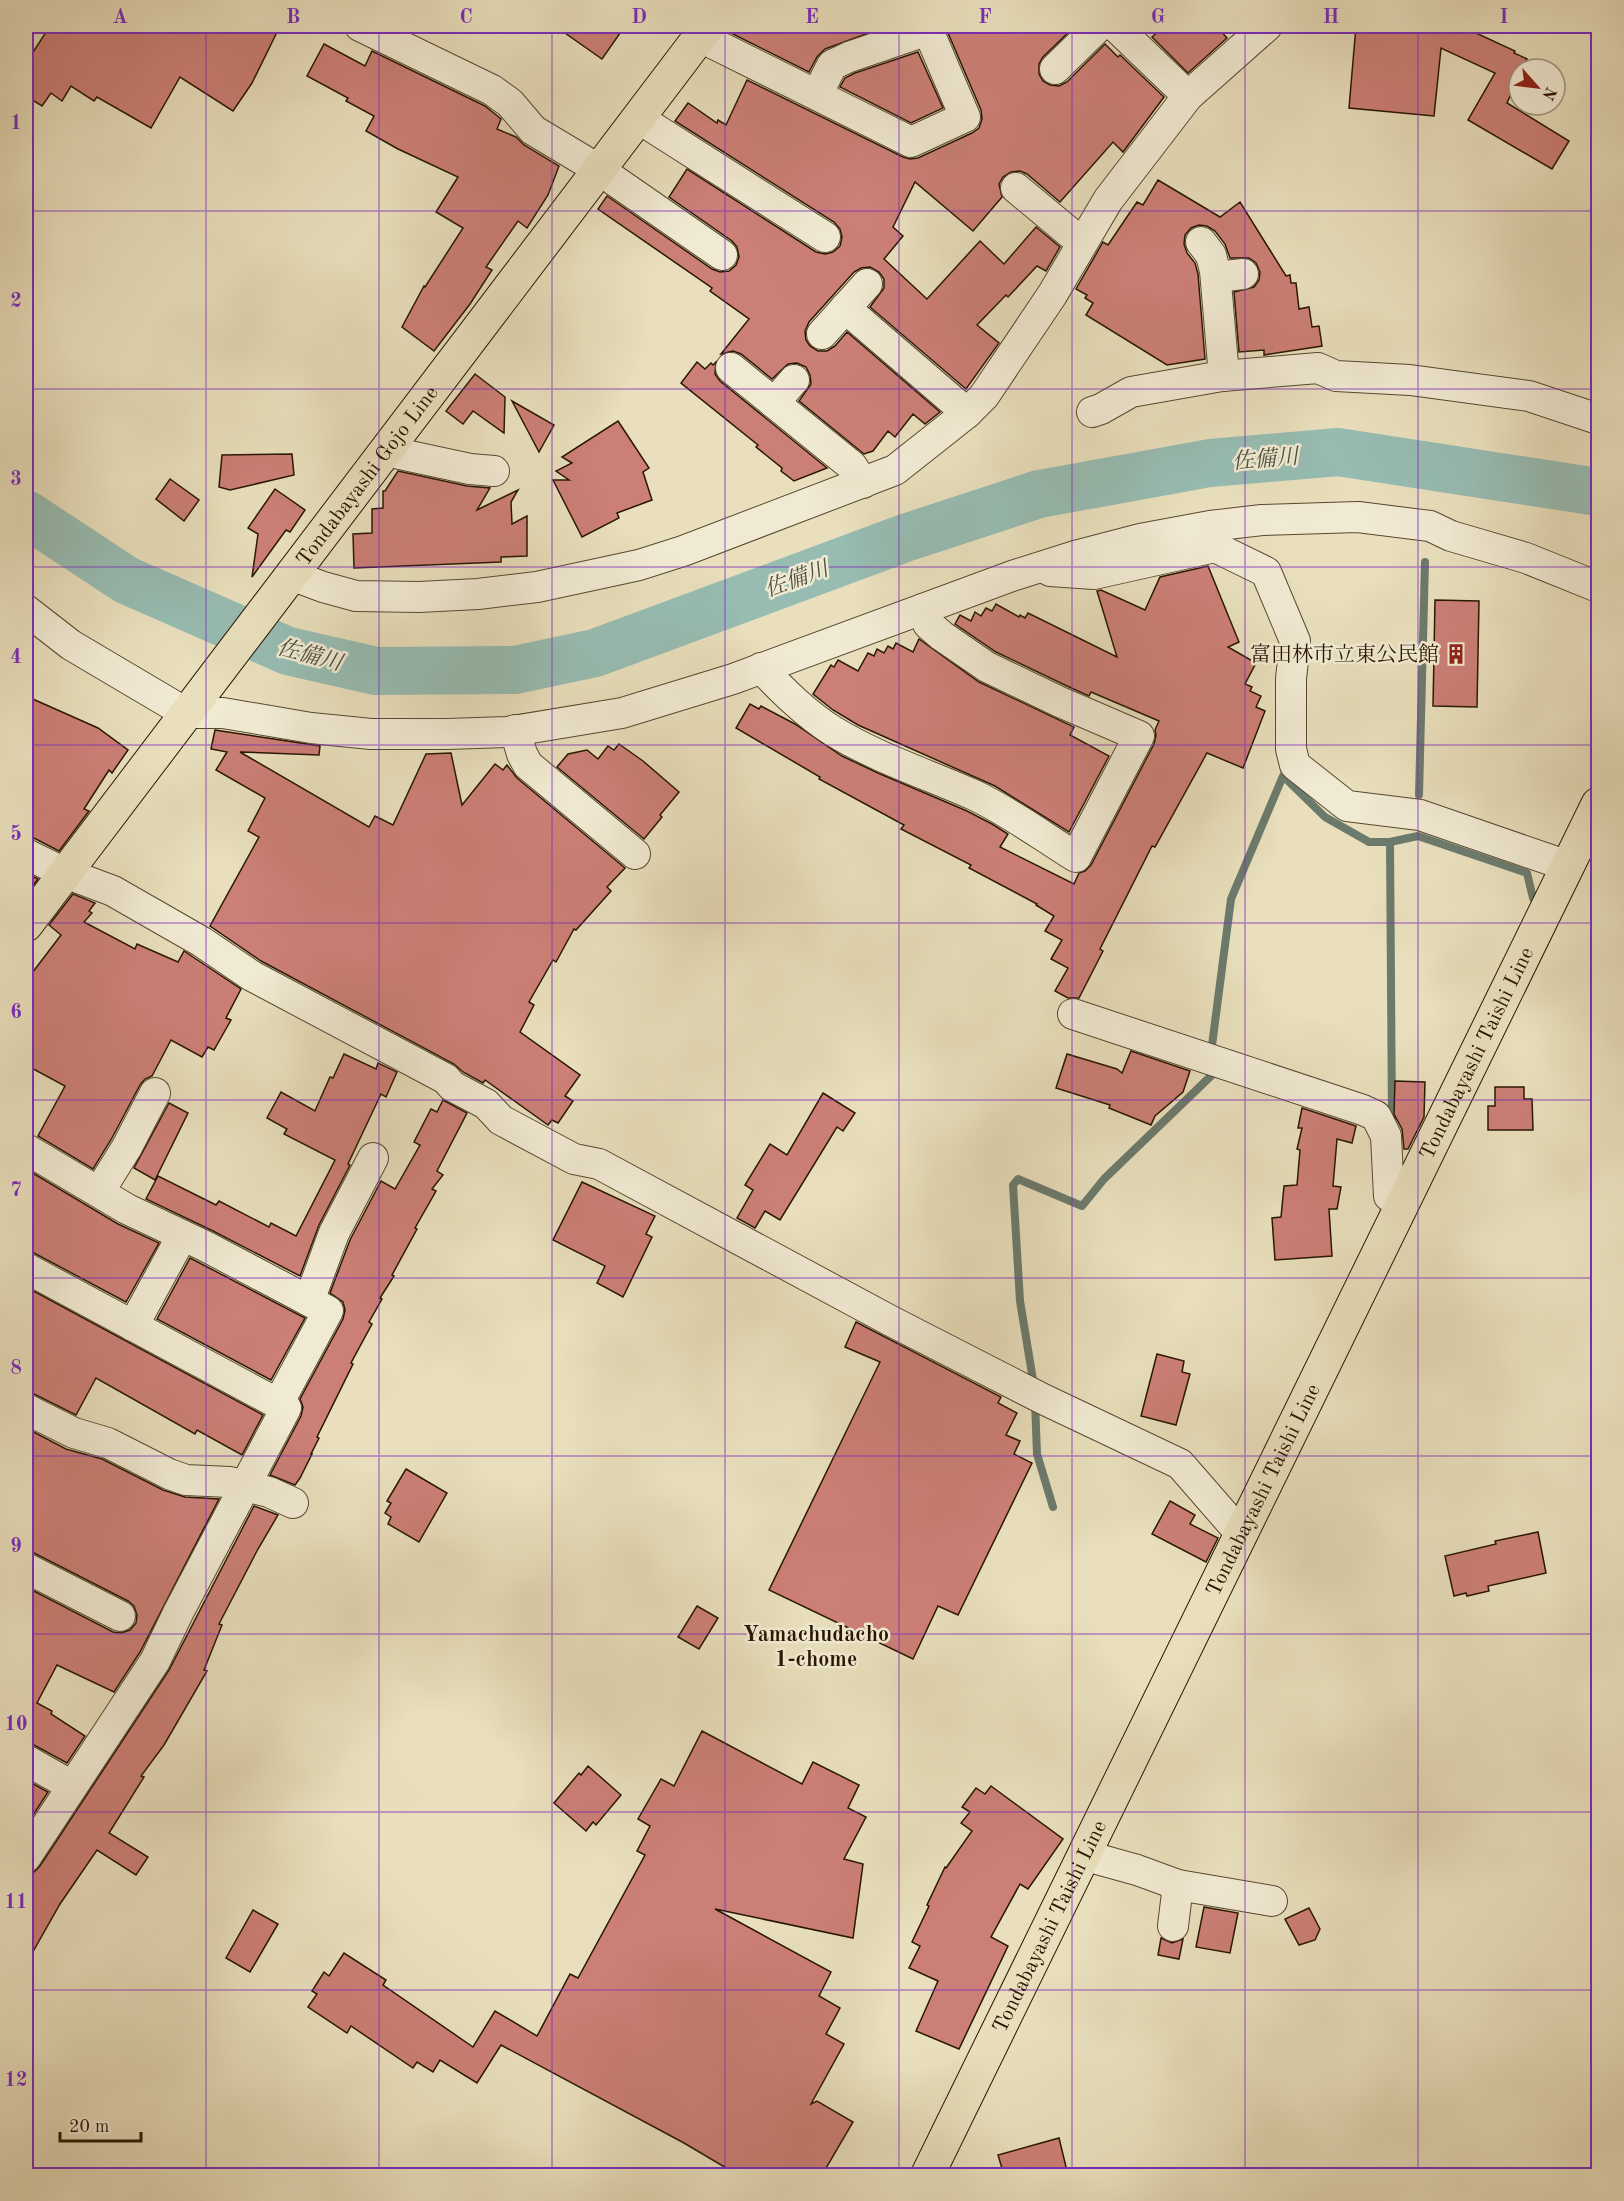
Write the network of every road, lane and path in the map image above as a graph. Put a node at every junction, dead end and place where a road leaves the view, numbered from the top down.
1 (360, 26) edge
2 (1099, 26) edge
3 (1115, 26) edge
4 (1267, 26) edge
5 (704, 31) edge
6 (1055, 69) dead end
7 (817, 95) junction
8 (1188, 96) junction
9 (638, 118) junction
10 (598, 169) junction
11 (1016, 188) dead end
12 (825, 237) dead end
13 (1202, 242) dead end
14 (1082, 243) junction
15 (722, 255) dead end
16 (867, 284) dead end
17 (845, 308) junction
18 (822, 334) dead end
19 (731, 368) dead end
20 (1224, 376) junction
21 (794, 380) dead end
22 (774, 403) junction
23 (1092, 412) dead end
24 (967, 413) junction
25 (1599, 419) edge
26 (386, 451) junction
27 (494, 471) dead end
28 (863, 483) junction
29 (1032, 570) junction
30 (288, 579) junction
31 (1599, 587) edge
32 (923, 609) junction
33 (26, 610) edge
34 (761, 668) junction
35 (192, 705) junction
36 (515, 730) junction
37 (1599, 804) edge
38 (26, 854) edge
39 (635, 854) dead end
40 (1568, 866) junction
41 (64, 873) junction
42 (26, 925) edge
43 (1073, 1014) dead end
44 (155, 1093) dead end
45 (26, 1149) edge
46 (373, 1158) dead end
47 (99, 1192) junction
48 (1402, 1204) junction
49 (182, 1236) junction
50 (26, 1268) edge
51 (309, 1301) junction
52 (133, 1326) junction
53 (278, 1404) junction
54 (26, 1409) edge
55 (245, 1486) junction
56 (293, 1503) dead end
57 (1241, 1534) junction
58 (26, 1569) edge
59 (120, 1616) dead end
60 (26, 1760) edge
61 (72, 1786) junction
62 (1083, 1855) junction
63 (26, 1857) edge
64 (1178, 1885) junction
65 (1272, 1900) dead end
66 (1173, 1926) dead end
67 (927, 2175) edge

1 - 10 street
2 - 6 street
3 - 8 street
4 - 8 street
5 - 7 street
5 - 9 main road, Tondabayashi Gojo Line
7 - 7 street
8 - 14 street
9 - 10 main road, Tondabayashi Gojo Line
9 - 12 street
10 - 15 street
10 - 26 main road, Tondabayashi Gojo Line
11 - 14 street
13 - 20 street
14 - 24 street
16 - 17 street
17 - 18 street
17 - 24 street
19 - 22 street
20 - 23 street
20 - 25 street
21 - 22 street
22 - 28 street
24 - 28 street
26 - 27 street
26 - 30 main road, Tondabayashi Gojo Line
28 - 30 street
29 - 31 street
29 - 32 street
29 - 40 street
30 - 35 main road, Tondabayashi Gojo Line
32 - 34 street
32 - 34 street
33 - 35 street
34 - 36 street
35 - 36 street
35 - 41 main road, Tondabayashi Gojo Line
36 - 39 street
37 - 40 main road, Tondabayashi Taishi Line
38 - 41 street
40 - 48 main road, Tondabayashi Taishi Line
41 - 42 main road, Tondabayashi Gojo Line
41 - 57 street
43 - 48 street
44 - 47 street
45 - 47 street
46 - 51 street
47 - 49 street
48 - 57 main road, Tondabayashi Taishi Line
49 - 51 street
49 - 52 street
50 - 52 street
51 - 53 street
52 - 53 street
53 - 55 street
54 - 55 street
55 - 56 street
55 - 61 street
57 - 62 main road, Tondabayashi Taishi Line
58 - 59 street
60 - 61 street
61 - 63 street
62 - 64 street
62 - 67 main road, Tondabayashi Taishi Line
64 - 65 street
64 - 66 street

